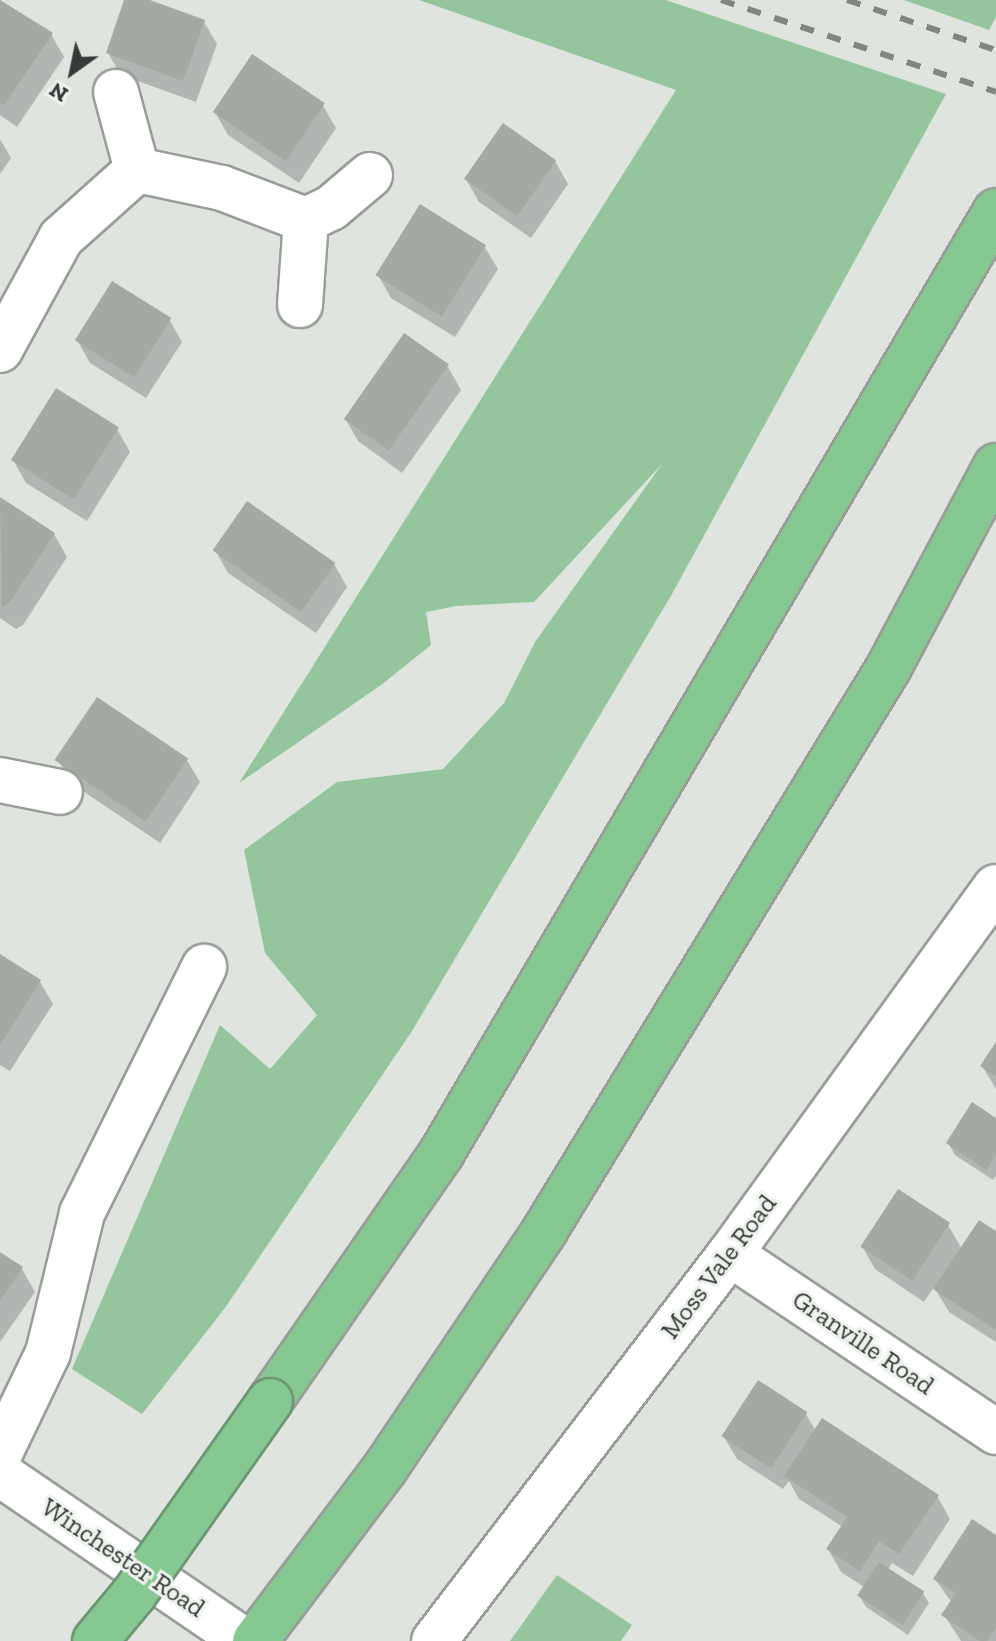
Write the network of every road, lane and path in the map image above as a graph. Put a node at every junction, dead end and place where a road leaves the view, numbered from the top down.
1 (116, 92) dead end
2 (137, 170) junction
3 (370, 175) dead end
4 (993, 216) edge
5 (306, 220) junction
6 (300, 305) dead end
7 (0, 350) edge
8 (996, 466) edge
9 (0, 780) edge
10 (60, 792) dead end
11 (996, 887) edge
12 (204, 967) dead end
13 (730, 1254) junction
14 (996, 1432) edge
15 (0, 1453) edge
16 (0, 1474) edge
17 (95, 1641) edge
18 (245, 1641) edge
19 (255, 1641) edge
20 (434, 1641) edge

1 - 2 street
2 - 5 street
2 - 7 street
3 - 5 street
4 - 17 highway, bridge
5 - 6 street
8 - 19 highway
9 - 10 street
11 - 13 street, Moss Vale Road
12 - 15 street
13 - 14 street, Granville Road
13 - 20 street, Moss Vale Road
16 - 18 street, Winchester Road

